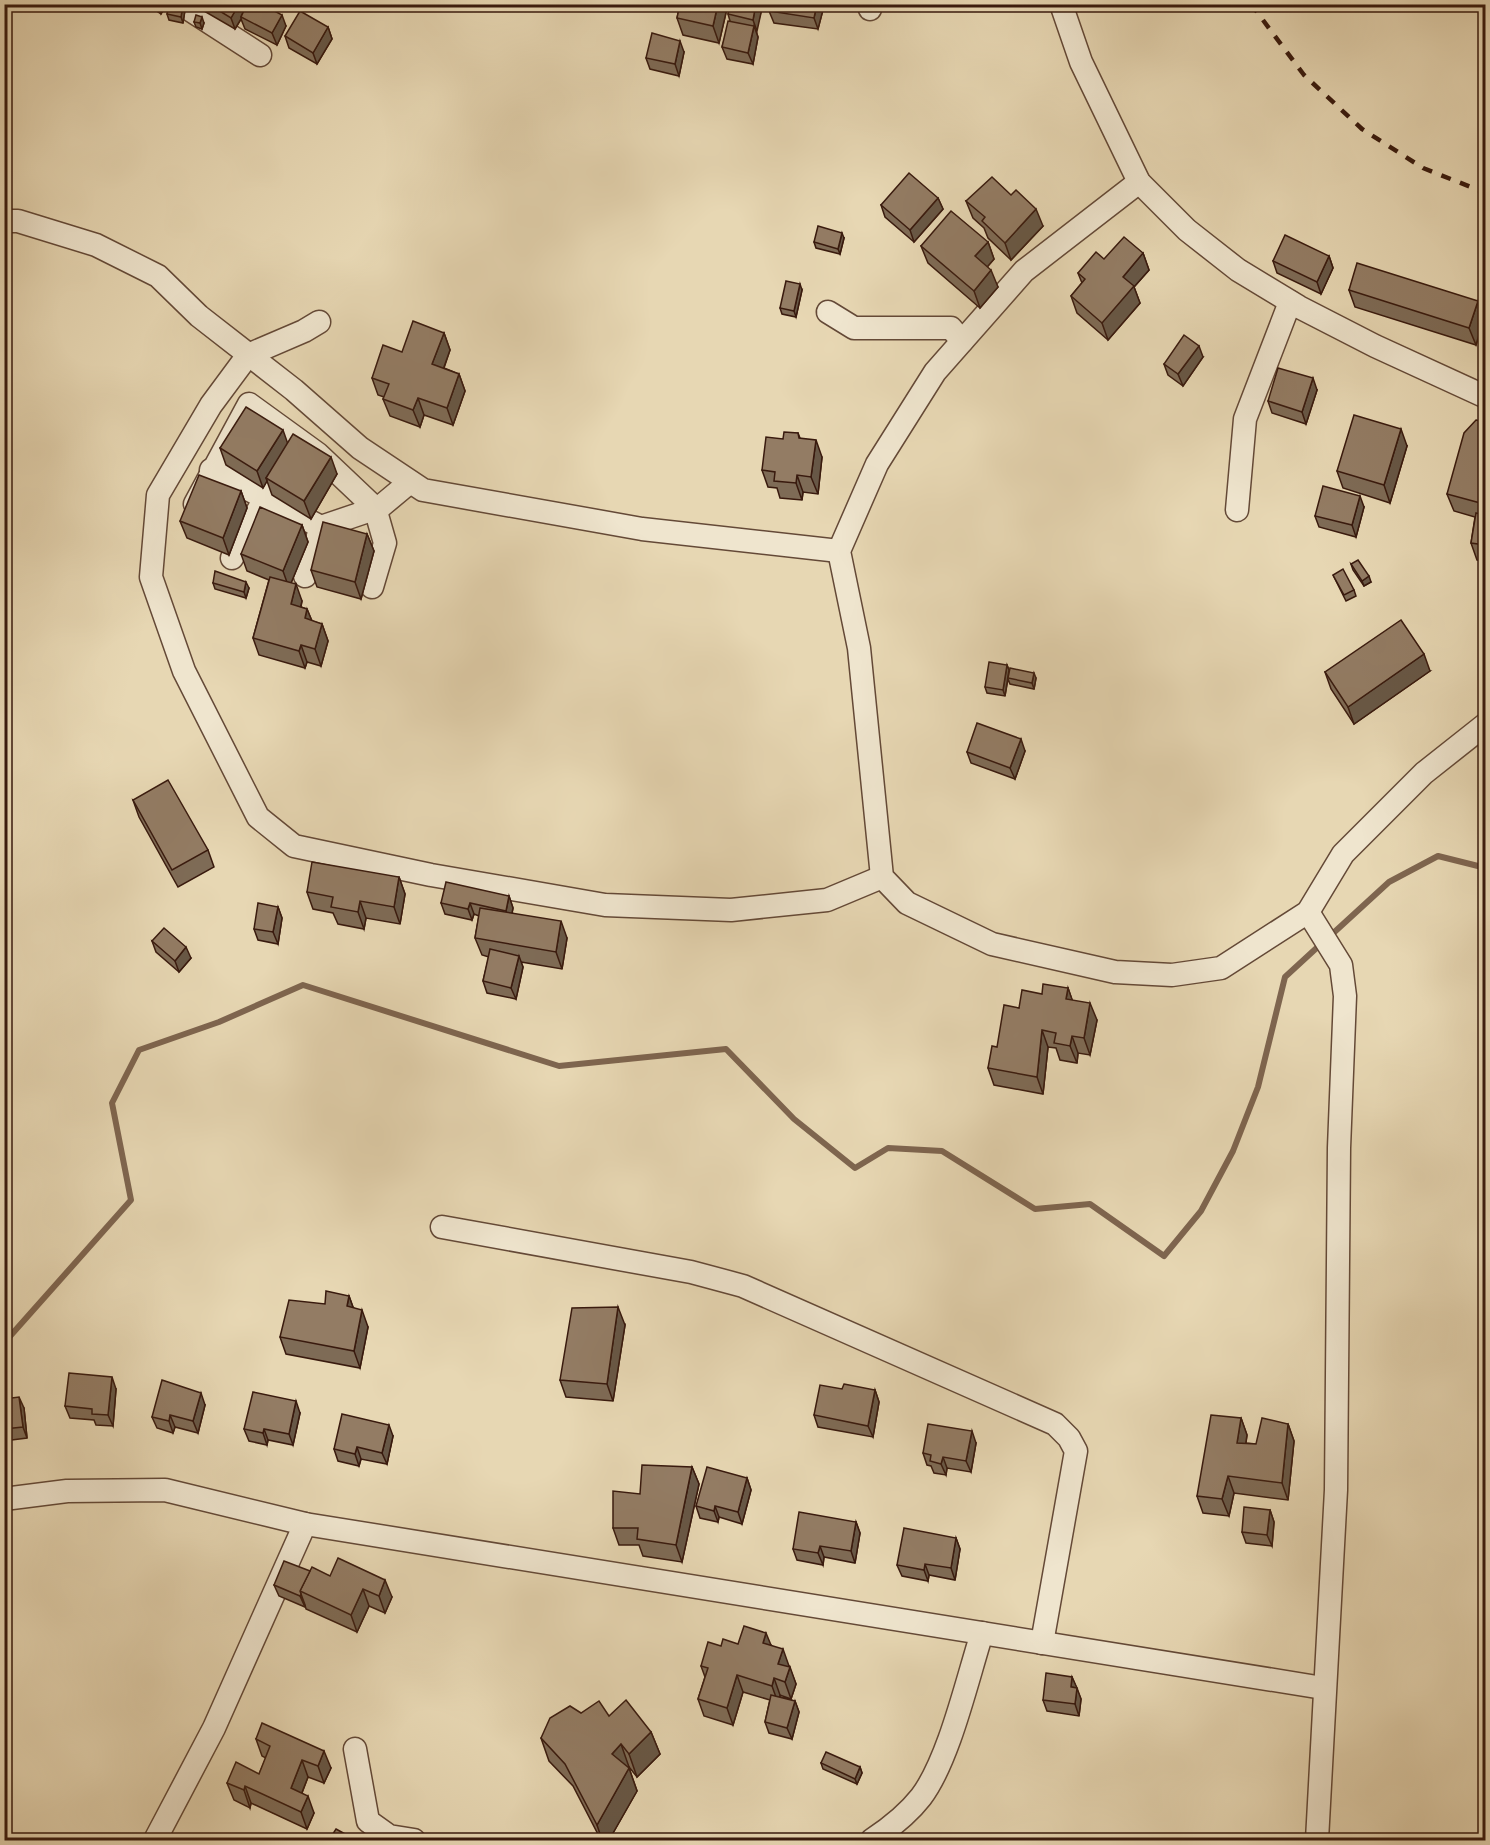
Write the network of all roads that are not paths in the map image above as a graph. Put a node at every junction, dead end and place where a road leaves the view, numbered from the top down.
1 (181, 4) edge
2 (1061, 4) edge
3 (260, 55) dead end
4 (1139, 182) junction
5 (4, 221) edge
6 (1290, 302) junction
7 (828, 312) dead end
8 (319, 322) dead end
9 (962, 341) junction
10 (248, 355) junction
11 (1485, 397) edge
12 (297, 438) junction
13 (211, 470) junction
14 (410, 482) junction
15 (265, 498) junction
16 (193, 508) edge
17 (375, 508) junction
18 (1237, 510) dead end
19 (321, 527) junction
20 (839, 551) junction
21 (232, 558) dead end
22 (305, 576) dead end
23 (372, 588) dead end
24 (1485, 724) edge
25 (882, 877) junction
26 (1308, 912) junction
27 (442, 1227) dead end
28 (4, 1499) edge
29 (305, 1524) junction
30 (982, 1633) junction
31 (1042, 1643) junction
32 (1323, 1688) junction
33 (355, 1749) dead end
34 (155, 1840) edge
35 (414, 1840) edge
36 (872, 1840) edge
37 (1317, 1840) edge

1 - 3 street
2 - 4 street
4 - 6 street
4 - 9 street
5 - 10 street
6 - 11 street
6 - 18 street
7 - 9 street
8 - 10 street
9 - 20 street
10 - 14 street
10 - 25 street
12 - 13 street
12 - 15 street
12 - 17 street
13 - 15 street
13 - 16 street
14 - 17 street
14 - 20 street
15 - 19 street
15 - 21 street
17 - 19 street
17 - 23 street
19 - 22 street
20 - 25 street
24 - 26 street
25 - 26 street
26 - 32 street
27 - 31 street
28 - 29 street
29 - 30 street
29 - 34 street
30 - 31 street
30 - 36 street
31 - 32 street
32 - 37 street
33 - 35 street

